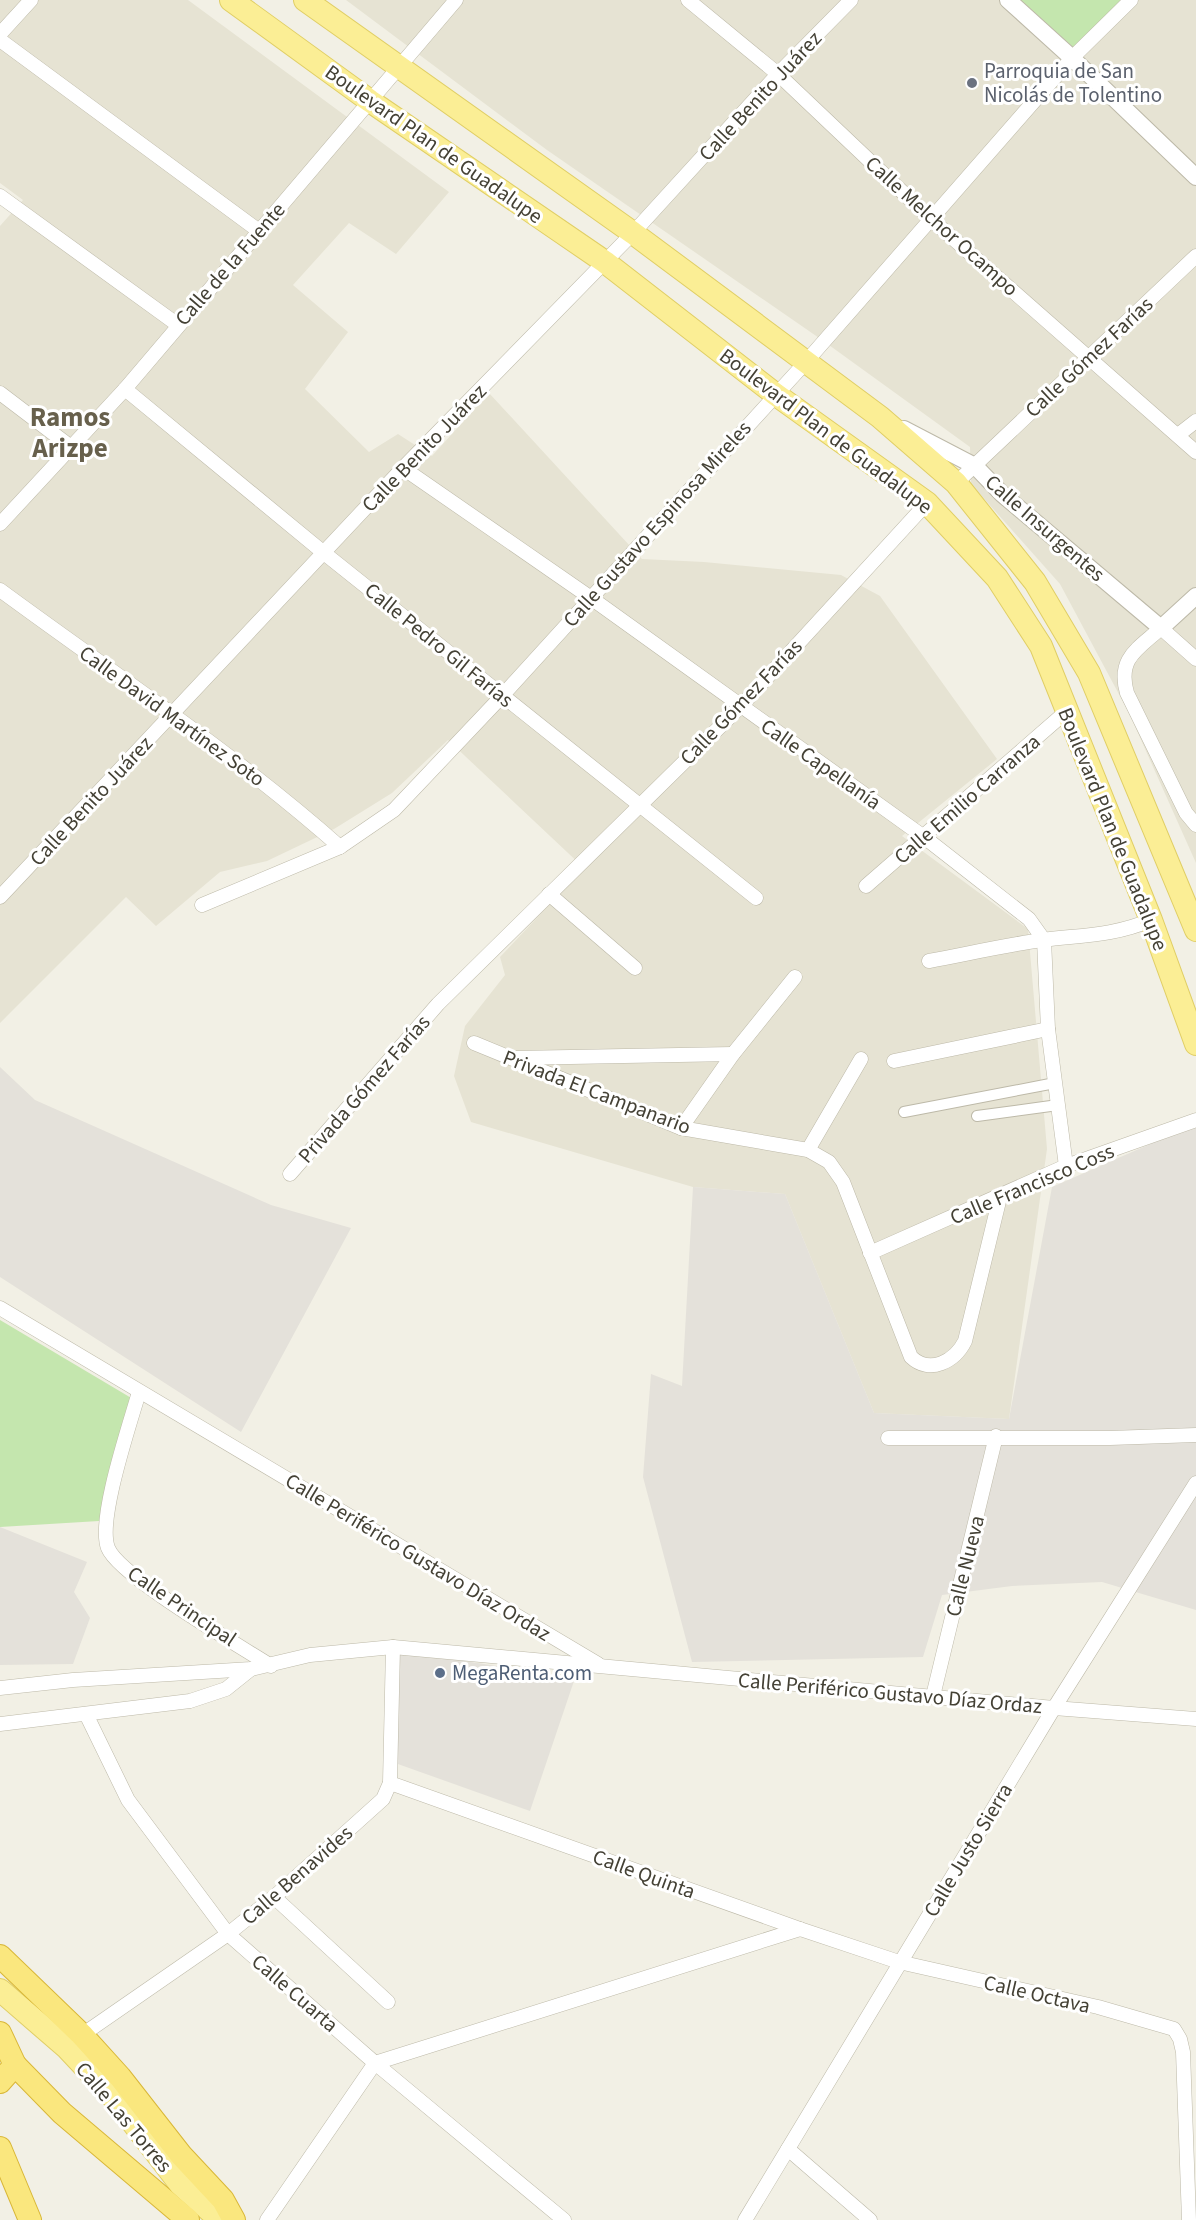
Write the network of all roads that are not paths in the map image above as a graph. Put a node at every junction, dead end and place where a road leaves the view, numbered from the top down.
1 (31, 0) edge
2 (231, 0) edge
3 (305, 0) edge
4 (456, 0) edge
5 (688, 0) edge
6 (851, 0) edge
7 (1008, 0) edge
8 (1131, 0) edge
9 (0, 34) edge
10 (0, 40) edge
11 (1072, 58) junction
12 (399, 68) junction
13 (778, 74) junction
14 (370, 101) junction
15 (1196, 177) edge
16 (0, 196) edge
17 (932, 220) junction
18 (259, 231) junction
19 (633, 233) junction
20 (1196, 256) edge
21 (605, 262) junction
22 (178, 325) junction
23 (1087, 356) junction
24 (805, 363) junction
25 (125, 388) junction
26 (0, 393) edge
27 (775, 394) junction
28 (880, 417) junction
29 (1196, 421) edge
30 (1178, 435) junction
31 (71, 447) junction
32 (1196, 452) edge
33 (975, 466) junction
34 (403, 468) junction
35 (956, 483) junction
36 (927, 504) junction
37 (0, 524) edge
38 (324, 553) junction
39 (0, 590) edge
40 (1196, 596) edge
41 (591, 598) junction
42 (1161, 628) junction
43 (1196, 659) edge
44 (502, 696) junction
45 (740, 707) junction
46 (1067, 711) junction
47 (171, 716) junction
48 (639, 804) junction
49 (1196, 825) edge
50 (924, 837) junction
51 (340, 847) junction
52 (866, 886) dead end
53 (549, 894) junction
54 (0, 897) edge
55 (756, 898) dead end
56 (202, 905) dead end
57 (1151, 920) junction
58 (1196, 930) edge
59 (1044, 940) junction
60 (929, 961) dead end
61 (635, 968) dead end
62 (795, 977) dead end
63 (438, 1004) joint
64 (1048, 1029) junction
65 (474, 1044) dead end
66 (1196, 1044) edge
67 (733, 1054) junction
68 (510, 1058) junction
69 (861, 1059) dead end
70 (894, 1061) dead end
71 (1055, 1083) junction
72 (1058, 1105) junction
73 (904, 1112) dead end
74 (977, 1116) dead end
75 (1196, 1119) edge
76 (681, 1128) junction
77 (808, 1150) junction
78 (1066, 1166) junction
79 (290, 1174) dead end
80 (1000, 1197) junction
81 (870, 1253) junction
82 (0, 1308) edge
83 (139, 1392) junction
84 (1196, 1435) edge
85 (996, 1436) junction
86 (888, 1438) dead end
87 (1196, 1483) edge
88 (393, 1647) junction
89 (271, 1666) junction
90 (602, 1667) junction
91 (252, 1669) junction
92 (0, 1688) edge
93 (933, 1696) junction
94 (1054, 1708) junction
95 (86, 1714) junction
96 (1196, 1719) edge
97 (0, 1724) edge
98 (390, 1783) junction
99 (274, 1897) junction
100 (800, 1929) junction
101 (228, 1934) junction
102 (0, 1956) edge
103 (899, 1962) junction
104 (0, 1990) edge
105 (388, 2002) dead end
106 (0, 2033) edge
107 (74, 2042) junction
108 (375, 2063) junction
109 (7, 2074) edge
110 (0, 2148) edge
111 (788, 2149) junction
112 (30, 2220) edge
113 (188, 2220) edge
114 (220, 2220) edge
115 (234, 2220) edge
116 (267, 2220) edge
117 (564, 2220) edge
118 (745, 2220) edge
119 (870, 2220) edge
120 (1189, 2220) edge

1 - 9 street
2 - 14 main road, Boulevard Plan de Guadalupe
3 - 12 main road, Boulevard Plan de Guadalupe
4 - 12 street, Calle de la Fuente
5 - 13 street, Calle Melchor Ocampo
6 - 13 street, Calle Benito Juárez
7 - 11 street
8 - 11 street, Calle Gustavo Espinosa Mireles
10 - 18 street
11 - 15 street
11 - 17 street, Calle Gustavo Espinosa Mireles
12 - 14 street, Calle de la Fuente
12 - 19 main road, Boulevard Plan de Guadalupe
13 - 17 street, Calle Melchor Ocampo
13 - 19 street, Calle Benito Juárez
14 - 18 street, Calle de la Fuente
14 - 21 main road, Boulevard Plan de Guadalupe
16 - 22 street
17 - 23 street, Calle Melchor Ocampo
17 - 24 street, Calle Gustavo Espinosa Mireles
18 - 22 street, Calle de la Fuente
19 - 21 street, Calle Benito Juárez
19 - 24 main road, Boulevard Plan de Guadalupe
20 - 23 street, Calle Gómez Farías
21 - 27 main road, Boulevard Plan de Guadalupe
21 - 34 street, Calle Benito Juárez
22 - 25 street, Calle de la Fuente
23 - 30 street, Calle Melchor Ocampo
23 - 33 street, Calle Gómez Farías
24 - 27 street, Calle Gustavo Espinosa Mireles
24 - 28 main road, Boulevard Plan de Guadalupe
25 - 31 street, Calle de la Fuente
25 - 38 street, Calle Pedro Gil Farías
26 - 31 street
27 - 36 main road, Boulevard Plan de Guadalupe
27 - 41 street, Calle Gustavo Espinosa Mireles
28 - 33 street, Calle Insurgentes
28 - 35 main road, Boulevard Plan de Guadalupe
29 - 30 street
30 - 32 street, Calle Melchor Ocampo
31 - 37 street, Calle de la Fuente
33 - 35 street, Calle Gómez Farías
33 - 42 street, Calle Insurgentes
34 - 38 street, Calle Benito Juárez
34 - 41 street, Calle Capellanía
35 - 58 main road, Boulevard Plan de Guadalupe
36 - 45 street, Calle Gómez Farías
36 - 46 main road, Boulevard Plan de Guadalupe
38 - 44 street, Calle Pedro Gil Farías
38 - 47 street, Calle Benito Juárez
39 - 47 street, Calle David Martínez Soto
40 - 42 street
41 - 44 street, Calle Gustavo Espinosa Mireles
41 - 45 street, Calle Capellanía
42 - 43 street, Calle Insurgentes
42 - 49 street
44 - 48 street, Calle Pedro Gil Farías
44 - 51 street, Calle Gustavo Espinosa Mireles
45 - 48 street, Calle Gómez Farías
45 - 50 street, Calle Capellanía
46 - 50 street, Calle Emilio Carranza
46 - 57 main road, Boulevard Plan de Guadalupe
47 - 51 street, Calle David Martínez Soto
47 - 54 street, Calle Benito Juárez
48 - 53 street, Calle Gómez Farías
48 - 55 street, Calle Pedro Gil Farías
50 - 52 street, Calle Emilio Carranza
50 - 59 street, Calle Capellanía
51 - 56 street, Calle Gustavo Espinosa Mireles
53 - 61 street
53 - 63 street, Calle Gómez Farías
57 - 59 street
57 - 66 main road, Boulevard Plan de Guadalupe
59 - 60 street
59 - 64 street
62 - 67 street
63 - 79 street, Privada Gómez Farías
64 - 70 street
64 - 71 street
65 - 68 street, Privada El Campanario
67 - 68 street
67 - 76 street
68 - 76 street, Privada El Campanario
69 - 77 street
71 - 72 street
71 - 73 street
72 - 74 street
72 - 78 street
75 - 78 street, Calle Francisco Coss
76 - 77 street, Privada El Campanario
77 - 81 street, Privada El Campanario
78 - 80 street, Calle Francisco Coss
80 - 81 street, Calle Francisco Coss
80 - 81 street, Privada El Campanario
82 - 83 street, Calle Periférico Gustavo Díaz Ordaz
83 - 89 street, Calle Principal
83 - 90 street, Calle Periférico Gustavo Díaz Ordaz
84 - 85 street
85 - 86 street
85 - 93 street, Calle Nueva
87 - 94 street, Calle Justo Sierra
88 - 89 street, Calle Principal
88 - 90 street, Calle Principal
88 - 98 street
89 - 91 street, Calle Principal
90 - 93 street, Calle Periférico Gustavo Díaz Ordaz
91 - 92 street, Calle Principal
91 - 95 street, Calle Principal
93 - 94 street, Calle Periférico Gustavo Díaz Ordaz
94 - 96 street, Calle Periférico Gustavo Díaz Ordaz
94 - 103 street, Calle Justo Sierra
95 - 97 street, Calle Principal
95 - 101 street, Calle Cuarta
98 - 99 street, Calle Benavides
98 - 100 street, Calle Quinta
99 - 101 street, Calle Benavides
99 - 105 street
100 - 103 street, Calle Quinta
100 - 108 street
101 - 107 street, Calle Benavides
101 - 108 street, Calle Cuarta
102 - 107 highway
103 - 111 street, Calle Justo Sierra
103 - 120 street, Calle Octava
104 - 107 main road, Calle Las Torres
106 - 109 highway
107 - 114 main road, Calle Las Torres
107 - 115 highway
108 - 116 street
108 - 117 street, Calle Cuarta
109 - 113 highway
110 - 112 highway
111 - 118 street, Calle Justo Sierra
111 - 119 street

